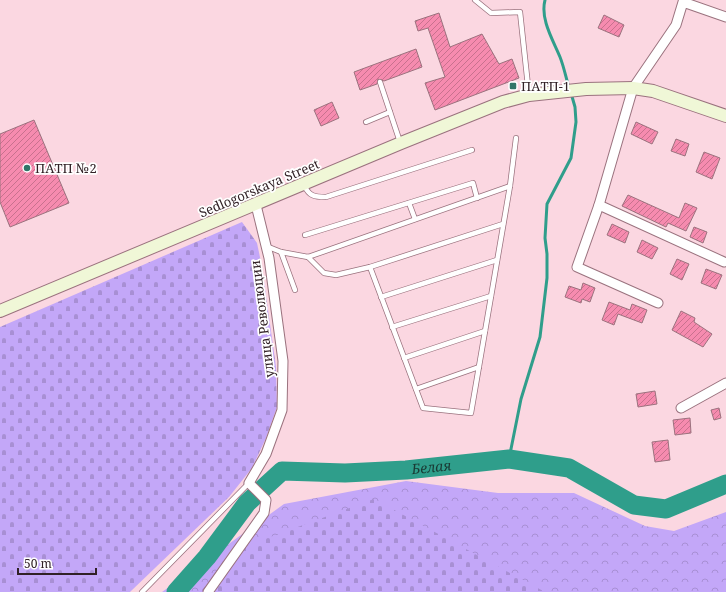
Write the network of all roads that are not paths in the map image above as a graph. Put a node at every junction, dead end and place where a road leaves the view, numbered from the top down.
1 (475, 0) edge
2 (726, 17) edge
3 (380, 82) dead end
4 (633, 88) junction
5 (529, 95) junction
6 (390, 112) junction
7 (726, 116) edge
8 (366, 122) dead end
9 (516, 138) dead end
10 (401, 143) junction
11 (472, 150) dead end
12 (304, 185) junction
13 (510, 186) junction
14 (477, 198) junction
15 (409, 203) junction
16 (256, 205) junction
17 (599, 205) junction
18 (415, 220) junction
19 (504, 224) junction
20 (305, 235) dead end
21 (266, 246) junction
22 (281, 252) junction
23 (308, 257) junction
24 (497, 260) junction
25 (724, 262) dead end
26 (370, 267) junction
27 (295, 290) dead end
28 (491, 296) junction
29 (381, 297) junction
30 (658, 303) dead end
31 (0, 312) edge
32 (392, 328) junction
33 (485, 331) junction
34 (404, 358) junction
35 (479, 367) junction
36 (726, 382) edge
37 (416, 389) junction
38 (681, 408) dead end
39 (249, 483) junction
40 (142, 592) edge
41 (208, 592) edge

1 - 5 lane
2 - 4 street
3 - 6 lane
4 - 5 street, Sedlogorskaya Street
4 - 7 street, Sedlogorskaya Street
4 - 17 street
5 - 10 street, Sedlogorskaya Street
6 - 8 lane
6 - 10 lane
9 - 13 lane
10 - 12 street, Sedlogorskaya Street
11 - 12 lane
12 - 16 street, Sedlogorskaya Street
13 - 14 lane
13 - 19 lane
14 - 15 lane
14 - 18 lane
15 - 18 lane
15 - 20 lane
16 - 21 street, улица Революции
16 - 31 street, Sedlogorskaya Street
17 - 25 street
17 - 30 street
18 - 23 lane
19 - 24 lane
19 - 26 lane
21 - 22 lane
21 - 39 street, улица Революции
22 - 23 lane
22 - 27 lane
23 - 26 lane
24 - 28 lane
24 - 29 lane
26 - 29 lane
28 - 32 lane
28 - 33 lane
29 - 32 lane
32 - 34 lane
33 - 34 lane
33 - 35 lane
34 - 37 lane
35 - 37 lane
35 - 37 lane
36 - 38 street
39 - 40 lane
39 - 41 street

